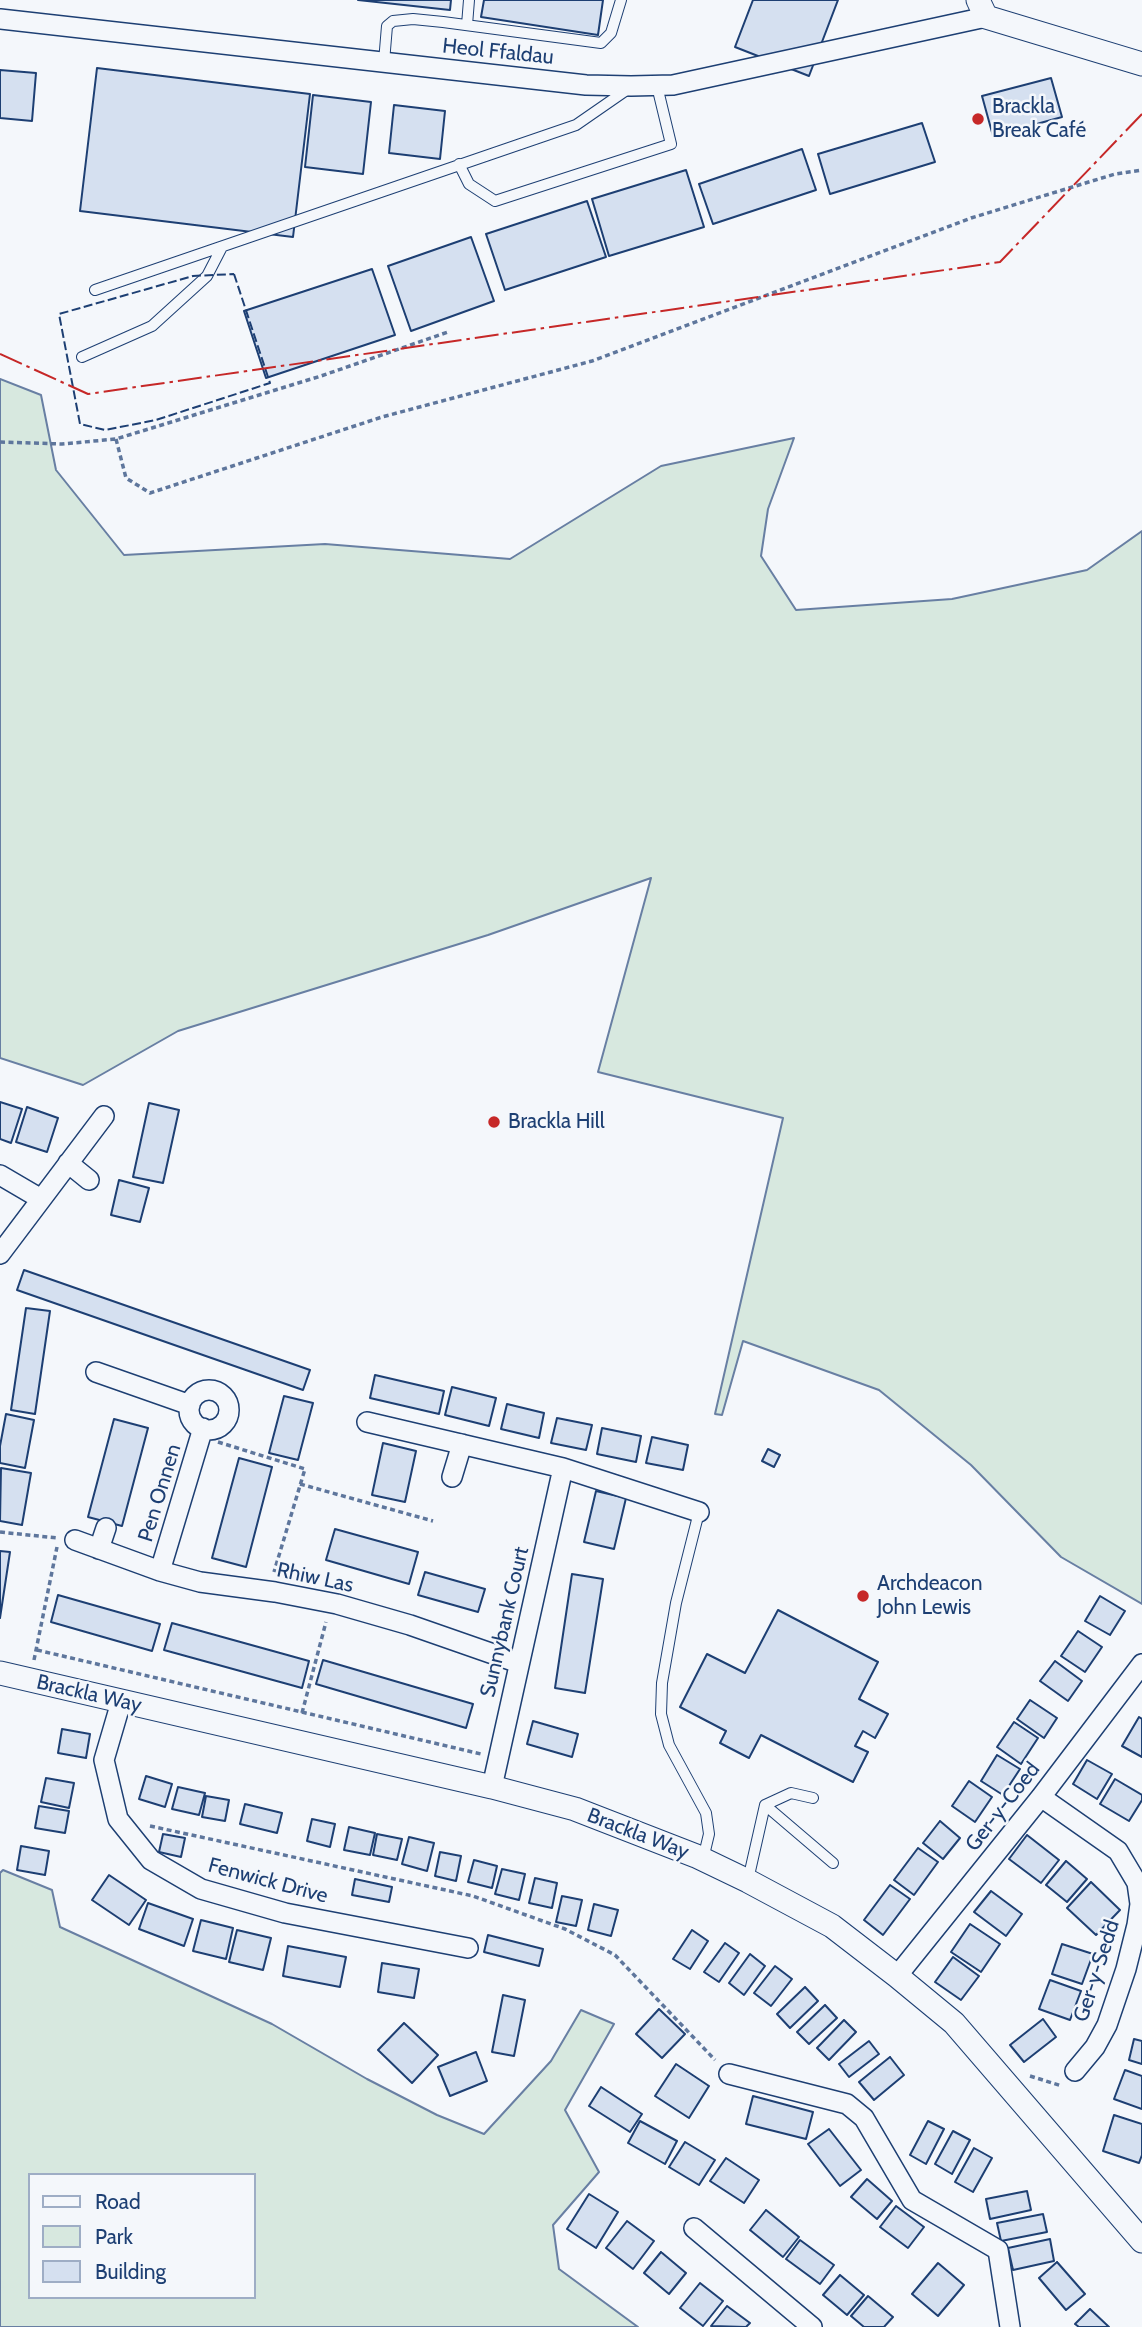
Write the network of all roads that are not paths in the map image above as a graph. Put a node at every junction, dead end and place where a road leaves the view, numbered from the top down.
1 (470, 0) edge
2 (621, 0) edge
3 (982, 8) edge
4 (0, 19) edge
5 (467, 25) junction
6 (384, 62) junction
7 (1142, 64) edge
8 (631, 86) junction
9 (657, 86) junction
10 (459, 164) junction
11 (222, 247) junction
12 (95, 290) dead end
13 (82, 357) dead end
14 (104, 1116) dead end
15 (68, 1163) junction
16 (0, 1175) edge
17 (89, 1180) dead end
18 (41, 1199) junction
19 (0, 1254) edge
20 (96, 1372) dead end
21 (190, 1405) junction
22 (368, 1422) dead end
23 (202, 1433) junction
24 (462, 1444) junction
25 (563, 1468) junction
26 (452, 1477) dead end
27 (699, 1512) joint
28 (106, 1528) dead end
29 (66, 1539) road end
30 (99, 1549) junction
31 (160, 1571) junction
32 (520, 1664) junction
33 (1142, 1664) edge
34 (0, 1673) edge
35 (121, 1702) junction
36 (492, 1787) junction
37 (1041, 1797) junction
38 (813, 1798) dead end
39 (765, 1805) junction
40 (703, 1860) junction
41 (833, 1863) dead end
42 (748, 1881) junction
43 (468, 1948) dead end
44 (897, 1976) junction
45 (1076, 2070) road end
46 (729, 2074) road end
47 (694, 2228) dead end
48 (1142, 2241) edge
49 (811, 2327) edge
50 (1010, 2327) edge

1 - 5 lane
2 - 5 lane
3 - 7 street
3 - 9 street, Heol Ffaldau
4 - 6 street, Heol Ffaldau
5 - 6 lane
6 - 8 street, Heol Ffaldau
8 - 9 street, Heol Ffaldau
8 - 10 lane
9 - 10 lane
10 - 11 lane
11 - 12 lane
11 - 13 lane
14 - 15 street
15 - 17 street
15 - 18 street
16 - 18 street
18 - 19 street
20 - 21 street
21 - 23 street, Pen Onnen
21 - 23 street, Pen Onnen
22 - 24 street
23 - 31 street, Pen Onnen
24 - 25 street
24 - 26 street
25 - 27 street
25 - 32 street, Sunnybank Court
27 - 40 lane
28 - 30 street
29 - 30 street, Rhiw Las
30 - 31 street, Rhiw Las
31 - 32 street, Rhiw Las
32 - 36 street, Sunnybank Court
33 - 37 street, Ger-y-Coed
34 - 35 street, Brackla Way
35 - 36 street, Brackla Way
35 - 43 street, Fenwick Drive
36 - 40 street, Brackla Way
37 - 44 street, Ger-y-Coed
37 - 45 street, Ger-y-Sedd
38 - 39 lane
39 - 41 lane
39 - 42 lane
40 - 42 street, Brackla Way
42 - 44 street, Brackla Way
44 - 48 street, Brackla Way
46 - 50 street
47 - 49 street

